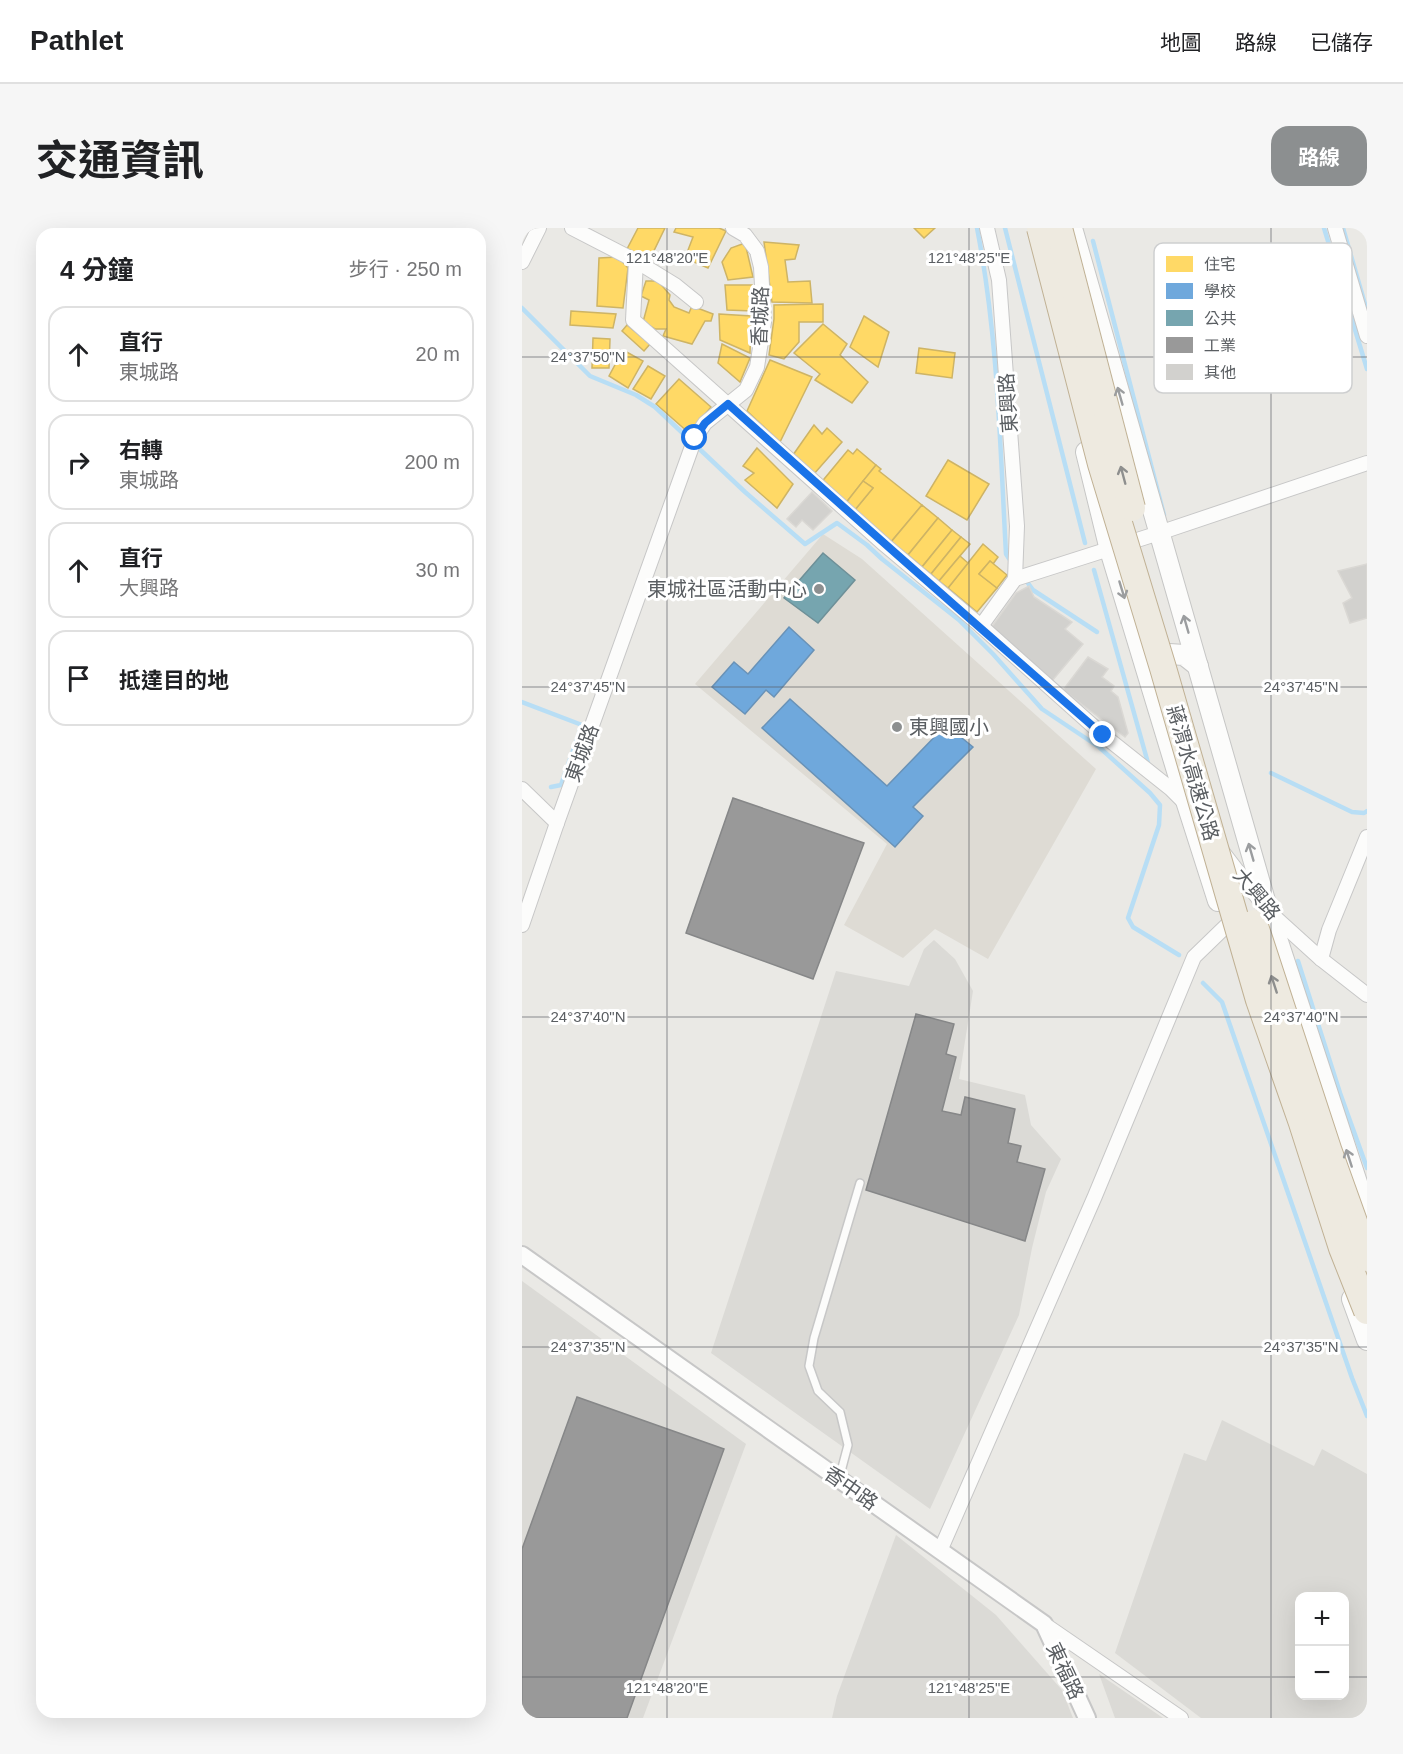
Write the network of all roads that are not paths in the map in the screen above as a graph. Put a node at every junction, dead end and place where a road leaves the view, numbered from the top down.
1 (539, 228) edge
2 (572, 228) edge
3 (733, 228) edge
4 (987, 228) edge
5 (1030, 228) edge
6 (1040, 228) edge
7 (1059, 228) edge
8 (1072, 228) edge
9 (1335, 228) edge
10 (1339, 243) edge
11 (636, 261) junction
12 (522, 262) edge
13 (1352, 285) edge
14 (696, 302) dead end
15 (1367, 336) edge
16 (728, 404) junction
17 (1367, 464) edge
18 (1160, 533) junction
19 (1110, 550) junction
20 (1015, 579) junction
21 (981, 627) junction
22 (1198, 666) junction
23 (1149, 678) junction
24 (522, 789) edge
25 (1187, 804) junction
26 (557, 822) junction
27 (1367, 837) edge
28 (1268, 911) junction
29 (522, 926) edge
30 (1226, 926) junction
31 (1321, 959) junction
32 (1367, 994) edge
33 (1313, 1048) junction
34 (1269, 1059) junction
35 (860, 1183) dead end
36 (1367, 1213) edge
37 (522, 1255) edge
38 (1367, 1258) edge
39 (1367, 1311) edge
40 (1367, 1340) edge
41 (839, 1479) junction
42 (940, 1551) junction
43 (1044, 1624) junction
44 (1087, 1718) edge
45 (1181, 1718) edge

1 - 12 street
2 - 11 street
3 - 16 street, 香城路
4 - 20 street, 東興路
5 - 19 main road
6 - 39 highway, 蔣渭水高速公路, bridge
38 -> 7 highway, 蔣渭水高速公路, bridge
18 -> 8 main road
9 - 10 street
11 - 14 street
11 - 16 street
13 - 15 street
16 - 21 street
16 - 26 street, 東城路
17 - 18 street
18 - 19 street
22 -> 18 main road
19 - 20 street
19 -> 23 main road
20 - 21 street
21 - 25 street, 大興路
22 - 23 main road
28 -> 22 main road
23 - 25 main road
24 - 26 street
25 - 28 street, 大興路
25 - 30 main road
26 - 29 street, 東城路
27 - 31 street
28 - 31 street, 大興路
28 - 33 main road
30 - 34 main road
30 - 42 street
31 - 32 street, 大興路
33 - 34 main road
36 -> 33 main road
34 - 40 main road
35 - 41 lane
37 - 41 street, 香中路
41 - 42 street, 香中路
42 - 43 street, 香中路
43 - 44 street, 東福路
43 - 45 street, 香中路

